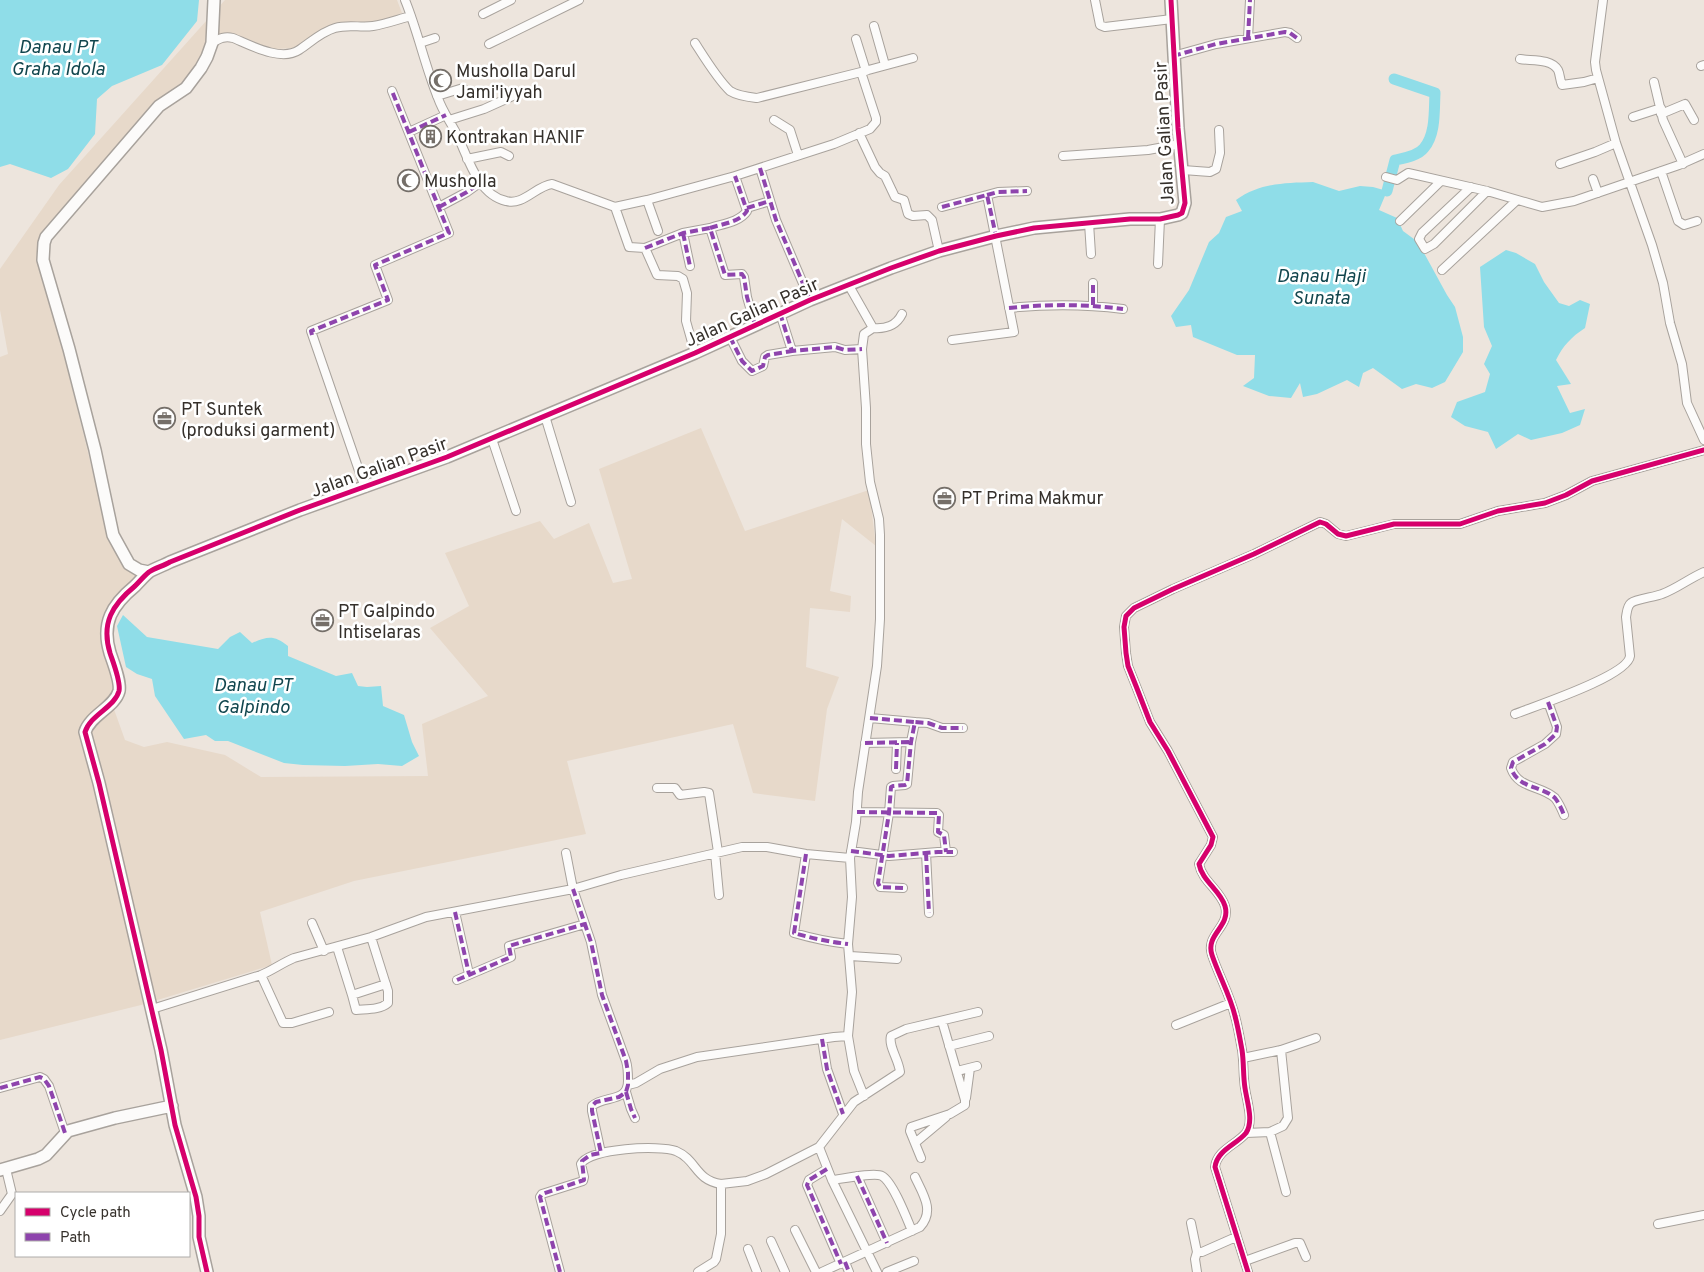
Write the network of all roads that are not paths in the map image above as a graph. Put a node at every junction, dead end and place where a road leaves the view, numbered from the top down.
1 (214, 0) edge
2 (405, 0) edge
3 (510, 0) edge
4 (580, 0) edge
5 (1095, 0) edge
6 (1170, 0) edge
7 (1250, 0) edge
8 (1603, 0) edge
9 (568, 2) edge
10 (483, 14) dead end
11 (411, 16) junction
12 (1172, 19) junction
13 (874, 26) dead end
14 (435, 38) dead end
15 (1248, 38) junction
16 (1297, 38) dead end
17 (856, 39) dead end
18 (212, 43) junction
19 (420, 43) junction
20 (695, 43) dead end
21 (489, 44) dead end
22 (1173, 56) junction
23 (913, 58) dead end
24 (1520, 59) dead end
25 (885, 65) junction
26 (863, 71) junction
27 (1598, 78) junction
28 (1654, 82) dead end
29 (463, 88) dead end
30 (392, 91) dead end
31 (515, 95) dead end
32 (437, 96) junction
33 (1661, 111) junction
34 (1633, 116) dead end
35 (448, 118) junction
36 (774, 120) dead end
37 (1694, 120) dead end
38 (1219, 130) dead end
39 (409, 132) junction
40 (860, 133) junction
41 (1616, 143) junction
42 (1180, 144) junction
43 (1704, 154) edge
44 (798, 155) junction
45 (510, 156) dead end
46 (1063, 156) dead end
47 (467, 159) junction
48 (1560, 164) dead end
49 (1683, 164) junction
50 (760, 168) junction
51 (1183, 170) junction
52 (1662, 171) junction
53 (736, 176) junction
54 (1386, 177) dead end
55 (1594, 179) dead end
56 (1441, 181) junction
57 (481, 182) junction
58 (1630, 182) junction
59 (1471, 187) junction
60 (1027, 191) dead end
61 (1487, 192) junction
62 (1598, 192) junction
63 (987, 195) junction
64 (647, 200) junction
65 (770, 200) junction
66 (1516, 201) junction
67 (439, 207) junction
68 (615, 207) junction
69 (942, 207) dead end
70 (747, 208) junction
71 (1160, 219) junction
72 (1400, 220) dead end
73 (1697, 221) dead end
74 (1088, 222) junction
75 (710, 228) junction
76 (658, 231) dead end
77 (683, 233) junction
78 (996, 236) junction
79 (645, 248) junction
80 (939, 252) junction
81 (1091, 254) dead end
82 (1158, 264) dead end
83 (690, 266) dead end
84 (1442, 270) dead end
85 (1093, 283) dead end
86 (848, 284) junction
87 (810, 300) junction
88 (1093, 305) junction
89 (1009, 308) junction
90 (1123, 309) dead end
91 (780, 313) junction
92 (902, 314) dead end
93 (755, 324) junction
94 (873, 328) junction
95 (730, 337) junction
96 (952, 340) dead end
97 (862, 349) junction
98 (792, 351) junction
99 (694, 353) junction
100 (545, 416) junction
101 (492, 438) junction
102 (1704, 440) edge
103 (1704, 450) edge
104 (365, 488) junction
105 (571, 502) dead end
106 (516, 512) dead end
107 (149, 572) junction
108 (1704, 572) edge
109 (1548, 702) junction
110 (1515, 714) dead end
111 (870, 718) junction
112 (915, 722) junction
113 (963, 728) dead end
114 (911, 742) junction
115 (865, 743) junction
116 (897, 743) junction
117 (896, 769) dead end
118 (657, 788) dead end
119 (857, 812) junction
120 (889, 813) junction
121 (1564, 816) dead end
122 (716, 852) junction
123 (566, 853) dead end
124 (926, 853) junction
125 (806, 854) junction
126 (851, 854) junction
127 (883, 856) junction
128 (903, 888) dead end
129 (572, 889) junction
130 (719, 895) dead end
131 (455, 912) junction
132 (930, 913) dead end
133 (312, 923) dead end
134 (585, 924) junction
135 (371, 937) junction
136 (848, 944) junction
137 (337, 947) junction
138 (324, 951) junction
139 (850, 956) junction
140 (897, 959) dead end
141 (469, 974) junction
142 (261, 975) junction
143 (457, 980) dead end
144 (386, 984) junction
145 (352, 995) junction
146 (1232, 1003) junction
147 (152, 1009) junction
148 (329, 1012) dead end
149 (978, 1012) dead end
150 (942, 1021) junction
151 (1176, 1025) dead end
152 (848, 1036) junction
153 (989, 1036) dead end
154 (1316, 1038) dead end
155 (822, 1039) junction
156 (949, 1046) junction
157 (1281, 1050) junction
158 (1243, 1058) junction
159 (957, 1072) junction
160 (0, 1088) edge
161 (627, 1088) junction
162 (864, 1096) junction
163 (965, 1100) junction
164 (172, 1106) junction
165 (843, 1114) junction
166 (950, 1114) junction
167 (635, 1118) dead end
168 (1270, 1132) junction
169 (66, 1133) junction
170 (1246, 1133) junction
171 (915, 1144) junction
172 (819, 1147) junction
173 (601, 1153) junction
174 (921, 1158) dead end
175 (828, 1168) junction
176 (3, 1169) edge
177 (858, 1176) junction
178 (915, 1177) dead end
179 (832, 1180) junction
180 (721, 1184) junction
181 (1286, 1192) dead end
182 (14, 1194) edge
183 (0, 1211) edge
184 (1704, 1215) edge
185 (1191, 1223) dead end
186 (1658, 1224) dead end
187 (795, 1230) dead end
188 (912, 1231) junction
189 (1236, 1237) junction
190 (771, 1241) dead end
191 (887, 1242) junction
192 (748, 1249) dead end
193 (868, 1252) junction
194 (1197, 1252) junction
195 (1306, 1257) dead end
196 (914, 1261) dead end
197 (1245, 1262) junction
198 (843, 1263) junction
199 (207, 1272) edge
200 (560, 1272) edge
201 (698, 1272) edge
202 (757, 1272) edge
203 (785, 1272) edge
204 (816, 1272) edge
205 (822, 1272) edge
206 (849, 1272) edge
207 (877, 1272) edge
208 (887, 1272) edge
209 (1197, 1272) edge
210 (1248, 1272) edge

1 - 18 street
2 - 11 street
3 - 10 street
4 - 9 street
5 - 12 street
6 - 12 street, Jalan Galian Pasir
7 - 15 street
8 - 27 street
9 - 21 street
11 - 18 street
11 - 19 street
12 - 22 street, Jalan Galian Pasir
13 - 25 street
14 - 19 street
15 - 16 street
15 - 22 street
17 - 26 street
18 - 107 street
19 - 32 street
20 - 26 street
22 - 42 street, Jalan Galian Pasir
23 - 25 street
24 - 27 street
25 - 26 street
26 - 40 street
27 - 41 street
28 - 33 street
29 - 32 street
30 - 39 street
31 - 35 street
32 - 35 street
33 - 34 street
33 - 37 street
33 - 49 street
35 - 39 street
35 - 47 street
36 - 44 street
38 - 51 street, Jalan Galian Pasir
39 - 67 street
40 - 44 street
40 - 80 street
41 - 48 street
41 - 58 street
42 - 46 street
42 - 51 street, Jalan Galian Pasir
43 - 49 street
44 - 50 street
45 - 47 street
47 - 57 street
49 - 52 street
50 - 53 street
50 - 65 street
51 - 71 street, Jalan Galian Pasir
52 - 58 street
52 - 73 street
53 - 64 street
53 - 70 street
54 - 56 street
55 - 62 street
56 - 59 street
56 - 72 street
57 - 67 street
57 - 68 street
58 - 62 street
58 - 102 street
59 - 61 street
59 - 61 street
60 - 63 street
61 - 66 street
62 - 66 street
63 - 69 street
63 - 78 street
64 - 68 street
64 - 76 street
65 - 70 street
65 - 87 street
66 - 84 street
67 - 104 street
68 - 79 street
70 - 75 street
71 - 74 street, Jalan Galian Pasir
71 - 82 street
74 - 78 street, Jalan Galian Pasir
74 - 81 street
75 - 77 street
75 - 93 street
77 - 79 street
77 - 83 street
78 - 80 street, Jalan Galian Pasir
78 - 89 street
79 - 99 street
80 - 86 street, Jalan Galian Pasir
85 - 88 street
86 - 87 street, Jalan Galian Pasir
86 - 94 street
87 - 91 street, Jalan Galian Pasir
88 - 89 street
88 - 90 street
89 - 96 street
91 - 93 street, Jalan Galian Pasir
91 - 98 street
92 - 94 street
93 - 95 street, Jalan Galian Pasir
94 - 97 street
95 - 98 street
95 - 99 street, Jalan Galian Pasir
97 - 98 street
97 - 111 street
99 - 100 street, Jalan Galian Pasir
100 - 101 street, Jalan Galian Pasir
100 - 105 street
101 - 104 street, Jalan Galian Pasir
101 - 106 street
103 - 146 street
104 - 107 street, Jalan Galian Pasir
107 - 147 street, Jalan Galian Pasir
108 - 109 street
109 - 110 street
109 - 121 street
111 - 112 street
111 - 115 street
112 - 113 street
112 - 114 street
114 - 116 street
114 - 120 street
115 - 116 street
115 - 119 street
116 - 117 street
118 - 122 street
119 - 120 street
119 - 126 street
120 - 124 street
120 - 127 street
122 - 125 street
122 - 129 street
122 - 130 street
123 - 129 street
124 - 127 street
124 - 132 street
125 - 126 street
125 - 136 street
126 - 127 street
126 - 136 street
127 - 128 street
129 - 131 street
129 - 134 street
131 - 135 street
131 - 141 street
133 - 138 street
134 - 141 street
134 - 161 street
135 - 137 street
135 - 144 street
136 - 139 street
137 - 138 street
137 - 145 street
138 - 142 street
139 - 140 street
139 - 152 street
141 - 143 street
142 - 147 street
142 - 148 street
144 - 145 street
144 - 145 street
146 - 151 street
146 - 158 street
147 - 164 street
149 - 150 street
150 - 156 street
150 - 162 street
152 - 155 street
152 - 162 street
153 - 156 street
154 - 157 street
155 - 161 street
155 - 165 street
156 - 159 street
157 - 158 street
157 - 168 street
158 - 170 street
159 - 163 street
159 - 163 street
160 - 169 street
161 - 167 street
161 - 173 street
162 - 165 street
163 - 166 street
164 - 169 street
164 - 199 street
165 - 172 street
166 - 171 street
166 - 171 street
168 - 170 street
168 - 181 street
169 - 176 street
170 - 189 street
171 - 174 street
172 - 175 street
172 - 180 street
173 - 180 street
173 - 200 street
175 - 179 street
175 - 198 street
176 - 182 street
177 - 179 street
177 - 188 street
177 - 191 street
178 - 188 street
179 - 193 street
180 - 201 street
182 - 183 street
184 - 186 street
185 - 194 street
187 - 204 street
188 - 191 street
189 - 194 street
189 - 197 street
190 - 203 street
191 - 193 street
192 - 202 street
193 - 198 street
193 - 207 street
194 - 209 street
195 - 197 street
196 - 208 street
197 - 210 street
198 - 205 street
198 - 206 street

